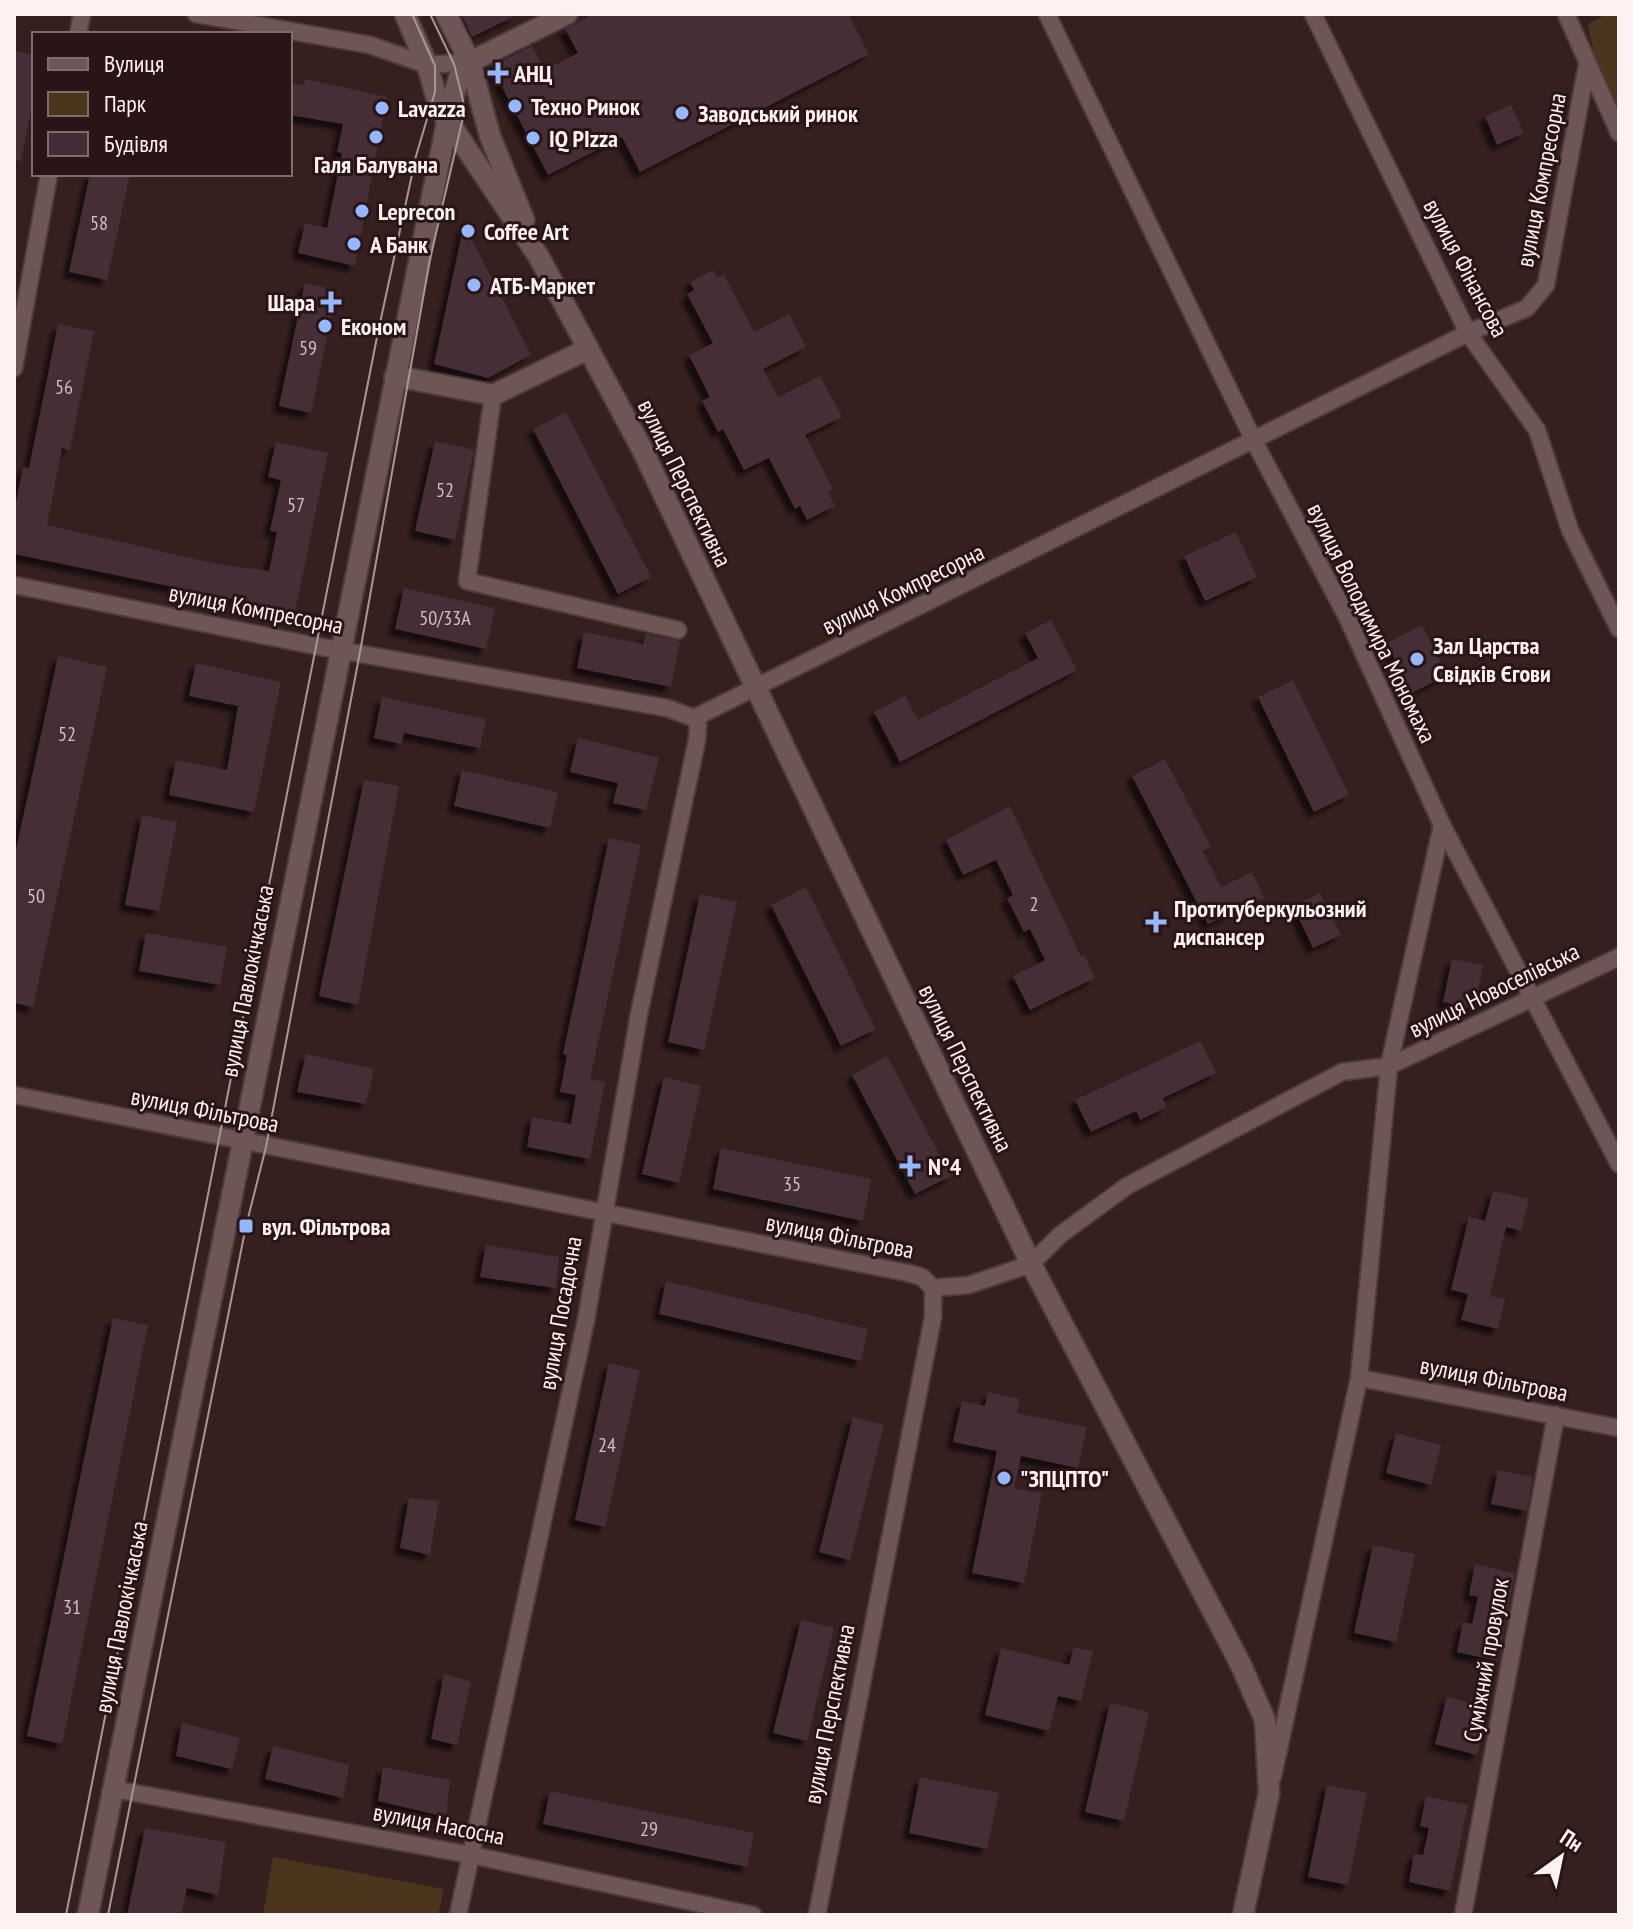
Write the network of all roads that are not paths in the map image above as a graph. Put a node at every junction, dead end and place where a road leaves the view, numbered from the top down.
1 (196, 14) edge
2 (405, 14) edge
3 (446, 14) edge
4 (567, 14) edge
5 (1047, 14) edge
6 (1313, 14) edge
7 (1566, 14) edge
8 (470, 62) junction
9 (427, 65) junction
10 (1587, 65) junction
11 (448, 123) junction
12 (1619, 133) edge
13 (49, 176) edge
14 (539, 257) junction
15 (1468, 333) junction
16 (588, 349) junction
17 (14, 368) edge
18 (395, 376) junction
19 (493, 395) junction
20 (1254, 441) junction
21 (14, 585) edge
22 (1619, 629) edge
23 (678, 630) dead end
24 (341, 650) junction
25 (754, 689) junction
26 (694, 718) junction
27 (1442, 825) junction
28 (1619, 957) edge
29 (1534, 997) junction
30 (1389, 1066) junction
31 (14, 1095) edge
32 (242, 1142) junction
33 (1619, 1164) edge
34 (602, 1215) junction
35 (1031, 1264) junction
36 (933, 1288) junction
37 (1359, 1378) junction
38 (1556, 1415) junction
39 (1619, 1428) edge
40 (113, 1789) junction
41 (1269, 1793) junction
42 (471, 1855) junction
43 (88, 1915) edge
44 (458, 1915) edge
45 (753, 1915) edge
46 (817, 1915) edge
47 (1243, 1915) edge
48 (1463, 1915) edge

1 - 9 street
2 - 9 street, вулиця Перспективна
3 - 8 street, вулиця Перспективна
4 - 8 street
5 - 20 street, вулиця Володимира Мономаха
6 - 15 street, вулиця Фінансова
7 - 10 street
8 - 9 street
8 - 11 street, вулиця Павлокічкаська
8 - 14 street, вулиця Перспективна
9 - 11 street, вулиця Перспективна
10 - 12 street
10 - 15 street, вулиця Компресорна
11 - 14 street, вулиця Перспективна
11 - 18 street, вулиця Павлокічкаська
13 - 17 street
14 - 16 street, вулиця Перспективна
15 - 20 street, вулиця Компресорна
15 - 22 street, вулиця Фінансова
16 - 19 street
16 - 25 street, вулиця Перспективна
18 - 19 street
18 - 24 street, вулиця Павлокічкаська
19 - 23 street
20 - 25 street, вулиця Компресорна
20 - 27 street, вулиця Володимира Мономаха
21 - 24 street, вулиця Компресорна
24 - 26 street, вулиця Компресорна
24 - 32 street, вулиця Павлокічкаська
25 - 26 street, вулиця Компресорна
25 - 35 street, вулиця Перспективна
26 - 34 street, вулиця Посадочна
27 - 29 street, вулиця Володимира Мономаха
27 - 30 street
28 - 29 street, вулиця Новоселівська
29 - 30 street, вулиця Новоселівська
29 - 33 street, вулиця Володимира Мономаха
30 - 35 street, вулиця Фільтрова
30 - 37 street
31 - 32 street, вулиця Фільтрова
32 - 34 street, вулиця Фільтрова
32 - 40 street, вулиця Павлокічкаська
34 - 36 street, вулиця Фільтрова
34 - 42 street, вулиця Посадочна
35 - 36 street, вулиця Фільтрова
35 - 41 street, вулиця Перспективна
36 - 46 street, вулиця Перспективна
37 - 38 street, вулиця Фільтрова
37 - 41 street
38 - 39 street, вулиця Фільтрова
38 - 48 street, Суміжний провулок
40 - 42 street, вулиця Насосна
40 - 43 street, вулиця Павлокічкаська
41 - 47 street, вулиця Перспективна
42 - 44 street, вулиця Посадочна
42 - 45 street, вулиця Насосна

